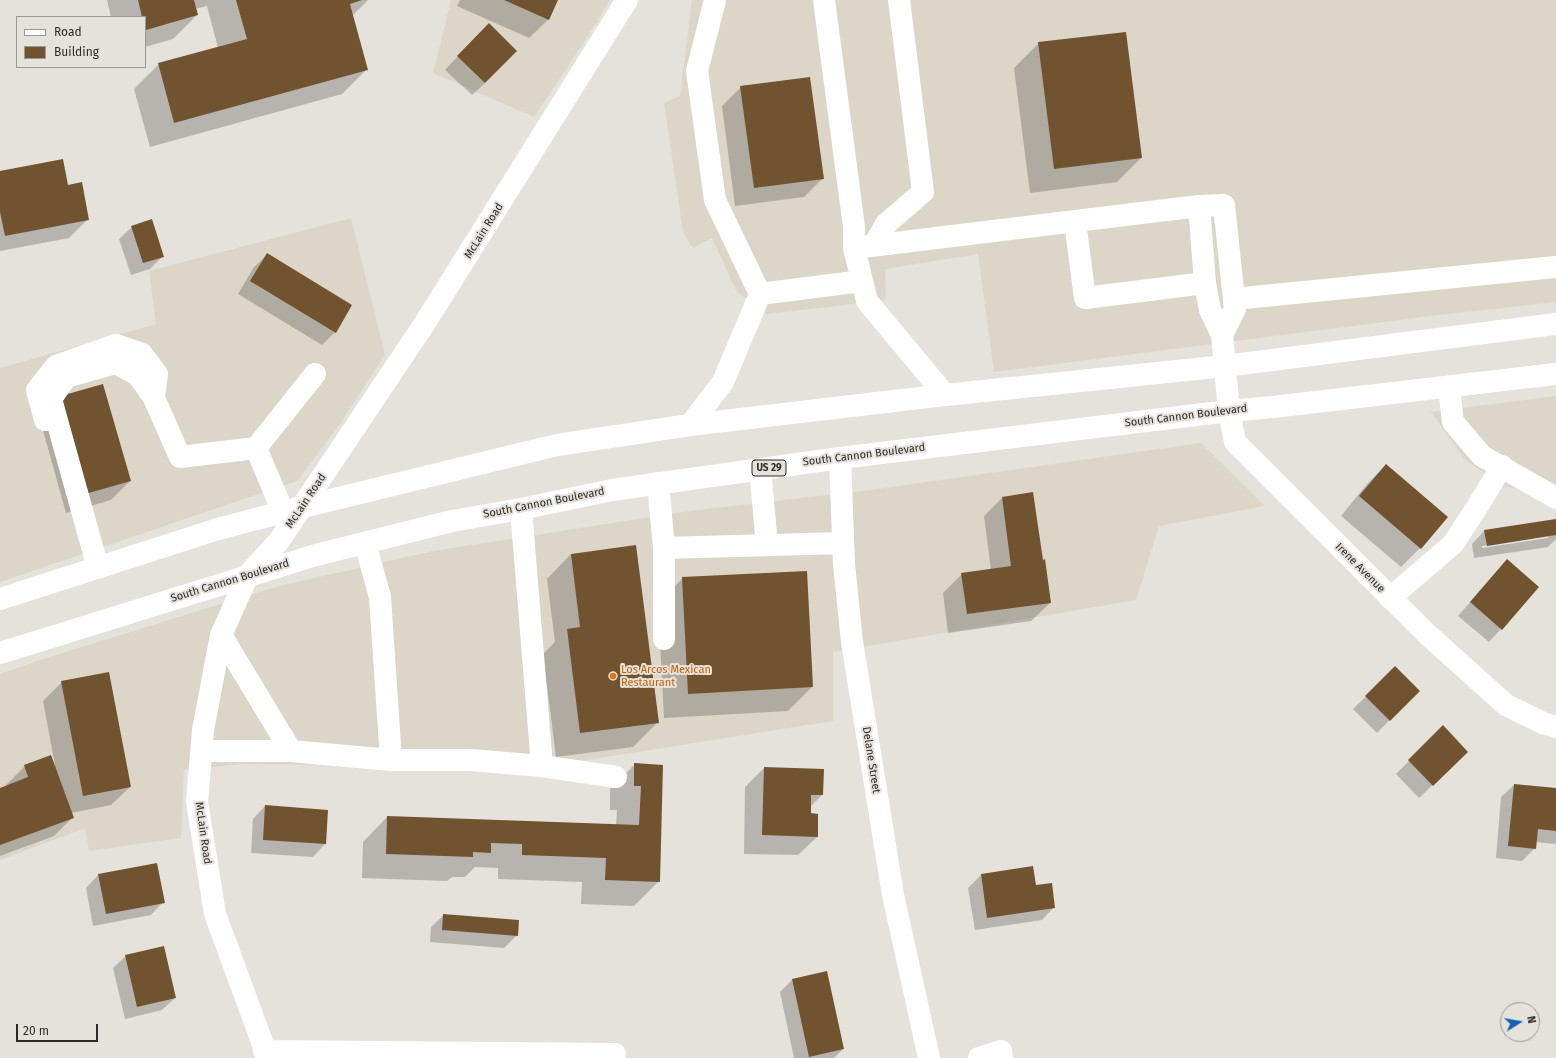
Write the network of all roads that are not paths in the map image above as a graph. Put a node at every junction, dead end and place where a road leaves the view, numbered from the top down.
1 (627, 0) edge
2 (715, 0) edge
3 (824, 0) edge
4 (899, 0) edge
5 (1199, 206) junction
6 (1075, 222) junction
7 (864, 246) junction
8 (1556, 267) edge
9 (862, 281) junction
10 (1205, 283) junction
11 (760, 294) junction
12 (1234, 299) junction
13 (1556, 324) edge
14 (1222, 335) junction
15 (1225, 366) junction
16 (315, 374) dead end
17 (1556, 374) edge
18 (1449, 387) junction
19 (945, 395) junction
20 (154, 398) junction
21 (1229, 411) junction
22 (690, 425) junction
23 (256, 448) junction
24 (840, 458) junction
25 (1502, 466) junction
26 (760, 469) junction
27 (658, 483) junction
28 (1556, 498) edge
29 (81, 506) junction
30 (293, 509) junction
31 (521, 509) junction
32 (365, 543) junction
33 (844, 543) junction
34 (767, 545) junction
35 (664, 548) junction
36 (98, 568) junction
37 (248, 575) junction
38 (1390, 598) junction
39 (0, 599) edge
40 (221, 635) junction
41 (664, 639) dead end
42 (0, 653) edge
43 (1556, 727) edge
44 (202, 750) junction
45 (291, 751) junction
46 (391, 760) junction
47 (542, 766) junction
48 (616, 777) dead end
49 (266, 1054) edge
50 (614, 1054) dead end
51 (1002, 1054) edge
52 (929, 1058) edge
53 (979, 1058) edge

1 - 30 main road, McLain Road
2 - 11 main road
3 - 7 main road
4 - 7 main road
5 - 6 main road
5 - 10 main road
5 - 12 main road
6 - 7 main road
6 - 10 main road
7 - 9 main road
8 - 12 main road
9 - 11 main road
9 - 19 main road
10 - 14 main road
11 - 22 main road
12 - 14 main road
13 - 15 main road
14 - 15 main road, Irene Avenue
15 - 19 main road
15 - 21 main road, Irene Avenue
16 - 23 main road
17 - 18 main road, South Cannon Boulevard / US 29
18 - 21 main road, South Cannon Boulevard / US 29
18 - 25 main road
19 - 22 main road
20 - 23 main road
20 - 29 main road
20 - 29 main road
21 - 24 main road, South Cannon Boulevard / US 29
21 - 38 main road, Irene Avenue
22 - 30 main road
23 - 30 main road
24 - 26 main road, South Cannon Boulevard / US 29
24 - 33 main road, Delane Street
25 - 28 main road
25 - 38 main road
26 - 27 main road, South Cannon Boulevard / US 29
26 - 34 main road
27 - 31 main road, South Cannon Boulevard / US 29
27 - 35 main road
29 - 36 main road
30 - 36 main road
30 - 37 main road, McLain Road
31 - 32 main road, South Cannon Boulevard / US 29
31 - 47 main road
32 - 37 main road, South Cannon Boulevard / US 29
32 - 46 main road
33 - 34 main road
33 - 52 main road, Delane Street
34 - 35 main road
35 - 41 main road
36 - 39 main road
37 - 40 main road, McLain Road
37 - 42 main road, South Cannon Boulevard / US 29
38 - 43 main road, Irene Avenue
40 - 44 main road, McLain Road
40 - 45 main road
44 - 45 main road
44 - 49 main road, McLain Road
45 - 46 main road
46 - 47 main road
47 - 48 main road
49 - 50 main road
51 - 53 main road

